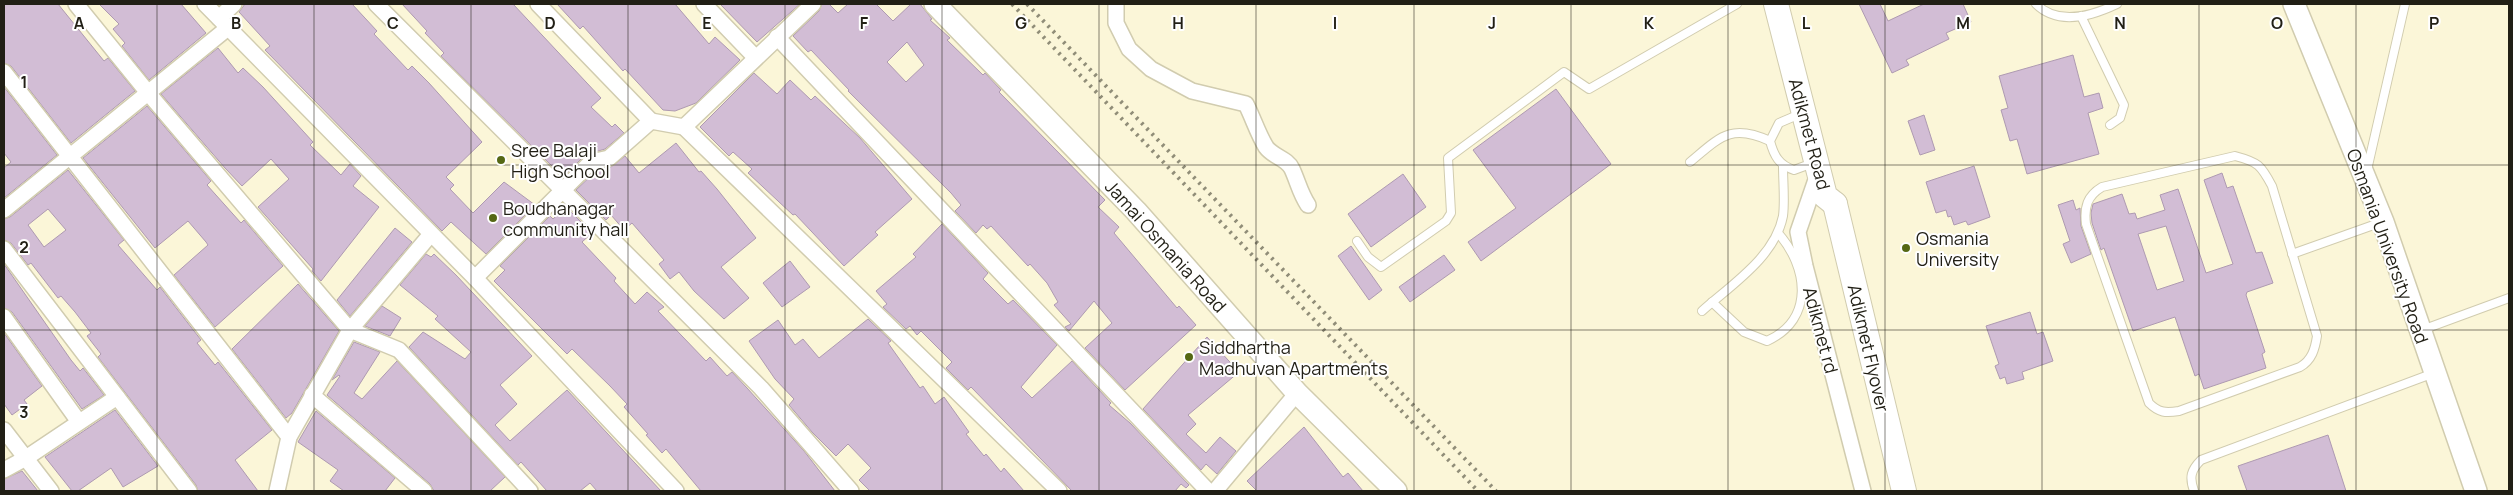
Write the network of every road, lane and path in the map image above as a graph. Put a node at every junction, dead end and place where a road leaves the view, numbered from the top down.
1 (76, 4) edge
2 (205, 4) edge
3 (234, 4) edge
4 (376, 4) edge
5 (538, 4) edge
6 (704, 4) edge
7 (813, 4) edge
8 (935, 4) edge
9 (1116, 4) edge
10 (1737, 4) edge
11 (1776, 4) edge
12 (1792, 4) edge
13 (2036, 4) edge
14 (2117, 4) edge
15 (2294, 4) edge
16 (2406, 4) edge
17 (2081, 16) junction
18 (224, 22) junction
19 (777, 37) junction
20 (755, 57) junction
21 (4, 72) edge
22 (149, 94) junction
23 (1804, 113) junction
24 (651, 121) junction
25 (2110, 125) dead end
26 (684, 127) junction
27 (1770, 141) junction
28 (70, 156) junction
29 (1690, 162) dead end
30 (1783, 166) junction
31 (1818, 166) junction
32 (2365, 178) junction
33 (562, 190) junction
34 (1308, 205) dead end
35 (4, 210) edge
36 (1837, 212) junction
37 (2383, 222) junction
38 (1778, 233) junction
39 (431, 234) junction
40 (1357, 241) dead end
41 (4, 249) edge
42 (2292, 254) junction
43 (475, 278) junction
44 (2509, 298) edge
45 (1712, 302) junction
46 (1702, 311) dead end
47 (4, 317) edge
48 (350, 330) junction
49 (2419, 331) junction
50 (2434, 373) junction
51 (1297, 393) junction
52 (312, 395) junction
53 (117, 397) junction
54 (79, 422) junction
55 (4, 430) edge
56 (289, 437) junction
57 (26, 458) junction
58 (4, 470) edge
59 (284, 488) edge
60 (51, 491) edge
61 (188, 491) edge
62 (424, 491) edge
63 (530, 491) edge
64 (676, 491) edge
65 (851, 491) edge
66 (1059, 491) edge
67 (1208, 491) edge
68 (1215, 491) edge
69 (1396, 491) edge
70 (1863, 491) edge
71 (1904, 491) edge
72 (2194, 491) edge
73 (2476, 491) edge

1 - 22 street
2 - 18 street
3 - 18 street
4 - 33 street
5 - 24 street
6 - 20 street
7 - 19 street
8 - 51 street, Jamai Osmania Road
9 - 34 street
10 - 40 lane
11 - 23 main road, Adikmet Road
12 - 36 main road, Adikmet Road
13 - 17 lane
14 - 17 lane
15 - 32 street, Osmania University Road
16 - 32 lane
17 - 25 lane
18 - 22 street
18 - 39 street
19 - 20 street
19 - 67 street
20 - 26 street
21 - 28 street
22 - 28 street
22 - 48 street
23 - 27 lane
23 - 31 main road, Adikmet Road
24 - 26 street
24 - 33 street
26 - 66 street
27 - 29 lane
27 - 30 lane
28 - 35 street
28 - 56 street
30 - 31 lane
30 - 38 lane
31 - 36 main road, Adikmet Road
31 - 70 street, Adikmet rd
32 - 37 street, Osmania University Road
33 - 43 street
33 - 65 street
36 - 71 main road, Adikmet Flyover
37 - 42 lane
37 - 49 street, Osmania University Road
38 - 45 lane
38 - 45 lane
39 - 43 street
39 - 48 street
41 - 53 street
42 - 42 lane
43 - 64 street
44 - 49 lane
45 - 46 lane
47 - 54 street
48 - 52 street
48 - 63 street
49 - 50 street, Osmania University Road
50 - 72 lane
50 - 73 street, Osmania University Road
51 - 68 street
51 - 69 street, Jamai Osmania Road
52 - 56 street
52 - 62 street
53 - 54 street
53 - 61 street
54 - 57 street
55 - 57 street
56 - 59 street
57 - 58 street
57 - 60 street

